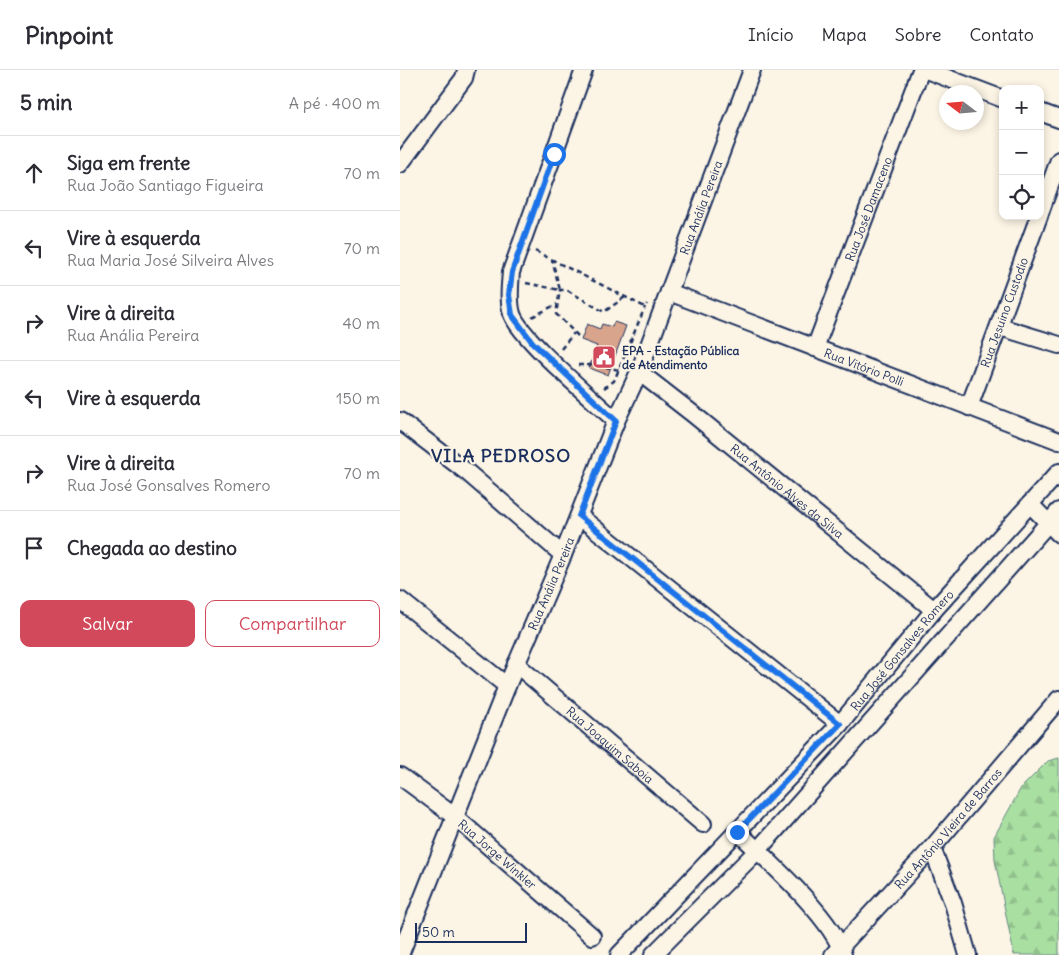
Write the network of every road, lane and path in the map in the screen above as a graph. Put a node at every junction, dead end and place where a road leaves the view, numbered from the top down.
1 (466, 70) edge
2 (584, 70) edge
3 (752, 70) edge
4 (921, 70) edge
5 (926, 70) edge
6 (999, 97) edge
7 (1044, 113) edge
8 (1059, 119) edge
9 (1059, 160) edge
10 (400, 164) edge
11 (1044, 202) edge
12 (1038, 220) edge
13 (529, 248) dead end
14 (552, 260) junction
15 (522, 282) dead end
16 (560, 290) junction
17 (669, 292) junction
18 (625, 297) junction
19 (558, 304) junction
20 (518, 318) junction
21 (1000, 326) junction
22 (574, 333) junction
23 (578, 336) dead end
24 (1059, 344) edge
25 (815, 348) junction
26 (558, 357) junction
27 (619, 370) junction
28 (640, 370) junction
29 (599, 388) dead end
30 (969, 407) junction
31 (400, 421) edge
32 (616, 421) junction
33 (1059, 441) edge
34 (1059, 472) edge
35 (1030, 504) junction
36 (579, 516) junction
37 (1055, 522) edge
38 (563, 555) junction
39 (400, 600) edge
40 (934, 610) junction
41 (516, 664) junction
42 (507, 686) junction
43 (1059, 699) edge
44 (840, 724) junction
45 (400, 776) edge
46 (454, 816) junction
47 (703, 824) dead end
48 (737, 832) junction
49 (932, 848) junction
50 (757, 851) junction
51 (592, 936) dead end
52 (839, 952) edge
53 (400, 955) edge
54 (619, 955) edge
55 (653, 955) edge
56 (968, 955) edge

1 - 10 street
2 - 20 street
3 - 17 street, Rua Anália Pereira
4 - 25 street, Rua José Damaceno
5 - 6 street
7 - 8 street
9 - 11 street
12 - 21 street, Rua Jesuino Custodio
13 - 14 path
14 - 16 path
14 - 18 path
15 - 16 path
16 - 18 path
16 - 19 path
17 - 25 street, Rua Vitório Polli
17 - 28 street, Rua Anália Pereira
18 - 27 path
19 - 20 path
19 - 22 path
20 - 26 street
21 - 24 street
21 - 30 street, Rua Jesuino Custodio
22 - 23 path
22 - 26 path
25 - 30 street, Rua Vitório Polli
26 - 27 path
26 - 32 street
27 - 28 path
27 - 29 path
28 - 32 street, Rua Anália Pereira
28 - 40 street, Rua Antônio Alves da Silva
30 - 33 street, Rua Vitório Polli
31 - 38 street
32 - 36 street, Rua Anália Pereira
34 - 35 street, Rua José Gonsalves Romero
35 - 37 street
35 - 40 street, Rua José Gonsalves Romero
36 - 38 street, Rua Anália Pereira
36 - 44 street
37 - 50 street, Rua José Gonsalves Romero
38 - 41 street, Rua Anália Pereira
39 - 42 street
40 - 44 street, Rua José Gonsalves Romero
41 - 42 street, Rua Anália Pereira
41 - 47 street, Rua Joaquim Saboia
42 - 46 street, Rua Anália Pereira
43 - 49 street, Rua Antônio Vieira de Barros
44 - 48 street, Rua José Gonsalves Romero
45 - 46 street, Rua Jorge Winkler
46 - 51 street, Rua Jorge Winkler
46 - 53 street, Rua Anália Pereira
48 - 50 street
48 - 54 street, Rua José Gonsalves Romero
49 - 52 street, Rua Antônio Vieira de Barros
49 - 56 street
50 - 52 street
50 - 55 street, Rua José Gonsalves Romero

